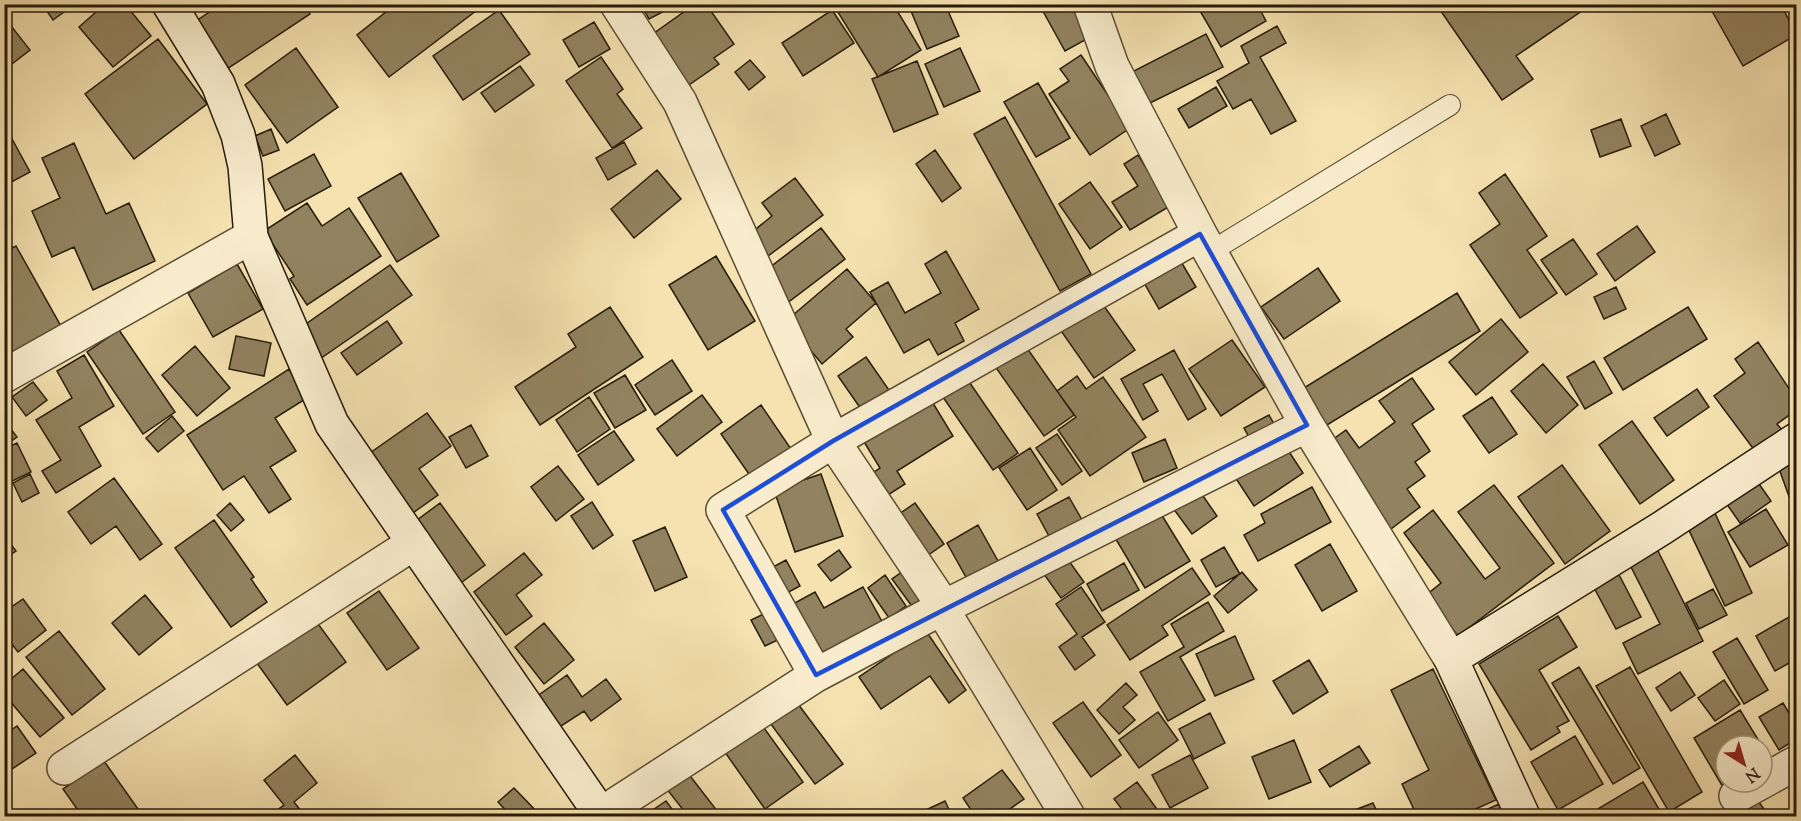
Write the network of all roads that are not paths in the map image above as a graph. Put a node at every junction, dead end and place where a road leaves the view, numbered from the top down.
1 (169, 4) edge
2 (617, 4) edge
3 (1090, 4) edge
4 (1450, 105) dead end
5 (251, 237) junction
6 (1205, 243) junction
7 (4, 376) edge
8 (1306, 425) junction
9 (1797, 440) edge
10 (833, 441) junction
11 (414, 543) junction
12 (944, 607) junction
13 (1451, 659) junction
14 (816, 675) junction
15 (1797, 763) edge
16 (64, 768) dead end
17 (1736, 796) dead end
18 (600, 816) edge
19 (1068, 816) edge
20 (1523, 816) edge

1 - 5 street
2 - 10 street
3 - 6 street
4 - 6 lane
5 - 7 street
5 - 11 street
6 - 8 street
6 - 10 street
8 - 12 street
8 - 13 street
9 - 13 street
10 - 12 street
10 - 14 street
11 - 16 street
11 - 18 street
12 - 14 street
12 - 19 street
13 - 20 street
14 - 18 street
15 - 17 street

